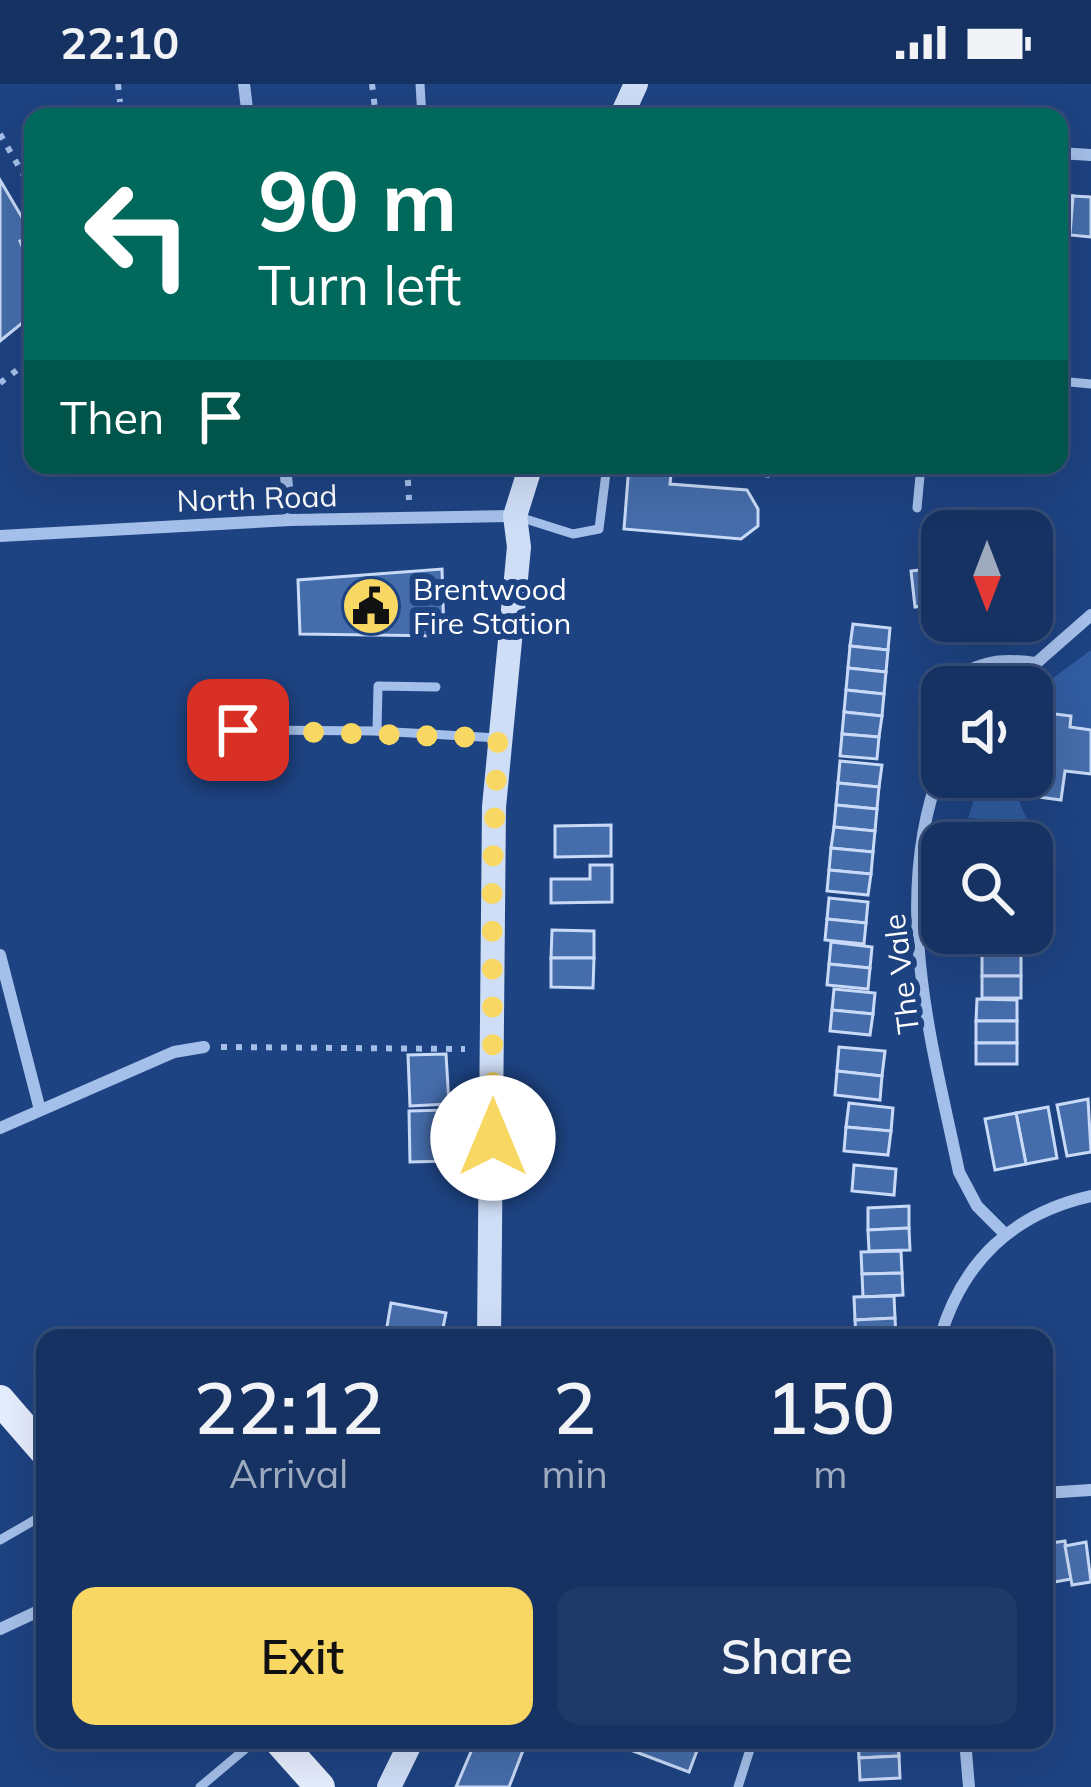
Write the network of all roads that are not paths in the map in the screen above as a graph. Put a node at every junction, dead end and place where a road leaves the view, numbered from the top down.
1 (286, 474) edge
2 (528, 474) edge
3 (606, 474) edge
4 (920, 474) edge
5 (916, 508) dead end
6 (515, 515) junction
7 (290, 520) junction
8 (0, 536) edge
9 (1091, 615) edge
10 (1039, 662) junction
11 (973, 666) edge
12 (1034, 666) edge
13 (436, 687) dead end
14 (238, 730) dead end
15 (377, 731) junction
16 (498, 738) junction
17 (934, 798) edge
18 (0, 955) edge
19 (204, 1047) road end
20 (40, 1110) junction
21 (0, 1128) edge
22 (1091, 1196) edge
23 (1005, 1234) junction
24 (489, 1329) edge
25 (944, 1329) edge
26 (0, 1400) edge
27 (36, 1441) edge
28 (1091, 1490) edge
29 (1053, 1492) edge
30 (36, 1519) edge
31 (0, 1540) edge
32 (36, 1612) edge
33 (0, 1628) edge
34 (245, 1749) edge
35 (286, 1749) edge
36 (408, 1749) edge
37 (750, 1749) edge
38 (966, 1749) edge
39 (200, 1787) edge
40 (320, 1787) edge
41 (389, 1787) edge
42 (738, 1787) edge
43 (969, 1787) edge

1 - 7 street
2 - 6 street
3 - 6 lane
4 - 5 lane
6 - 7 street, North Road
6 - 16 street
7 - 8 street, North Road
9 - 10 street
10 - 11 lane
10 - 12 street
13 - 15 lane
14 - 15 lane
15 - 16 lane
16 - 24 street
17 - 23 street, The Vale
18 - 20 street
19 - 20 street
20 - 21 street
22 - 23 street
23 - 25 street
26 - 27 main road
28 - 29 street
30 - 31 lane
32 - 33 street
34 - 39 lane
35 - 40 main road
36 - 41 street
37 - 42 lane
38 - 43 street

